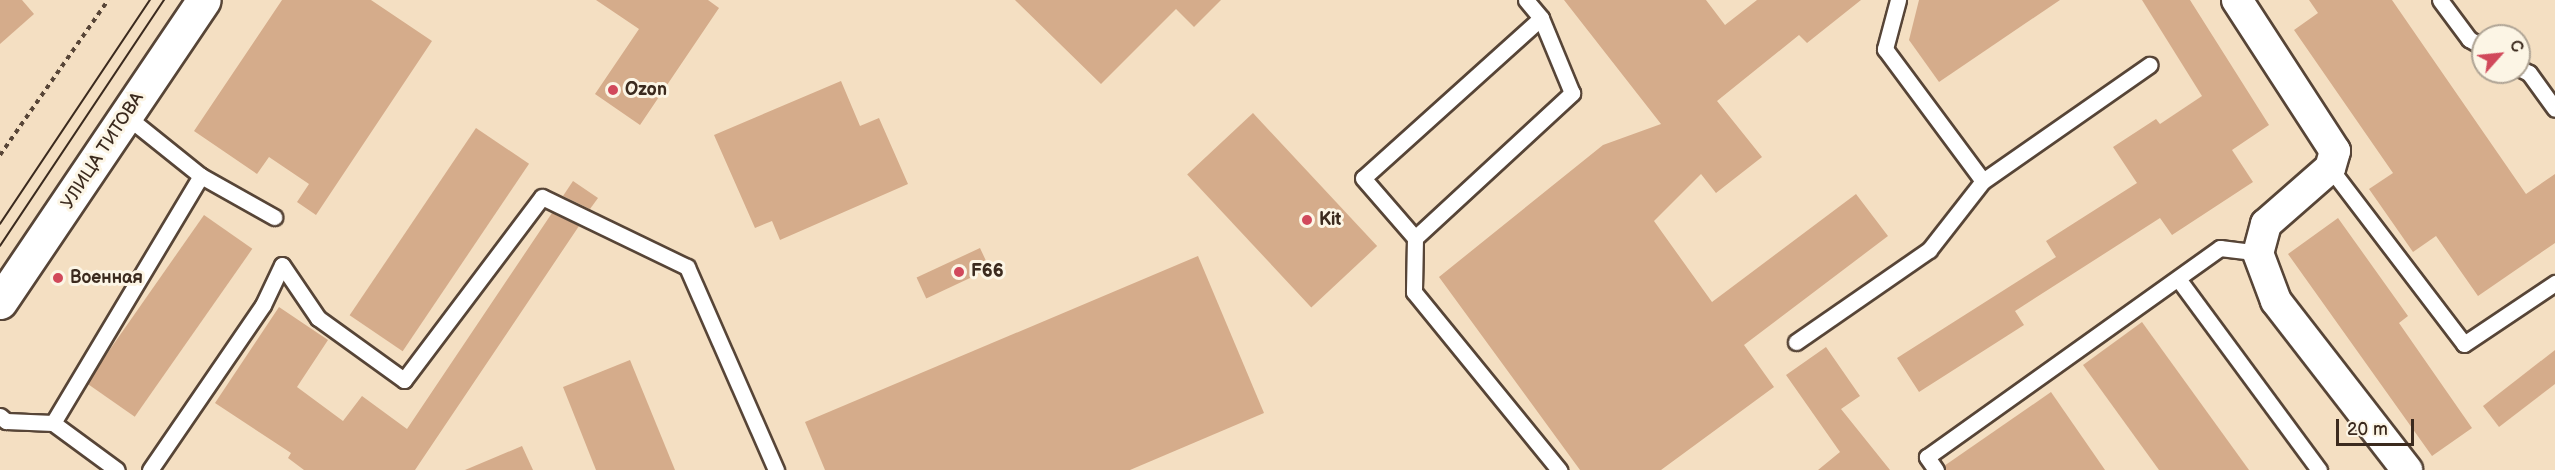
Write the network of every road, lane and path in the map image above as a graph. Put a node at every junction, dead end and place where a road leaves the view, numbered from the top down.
1 (108, 0) edge
2 (204, 0) edge
3 (1526, 0) edge
4 (1898, 0) edge
5 (2237, 0) edge
6 (2440, 0) edge
7 (1541, 18) junction
8 (2471, 40) edge
9 (2149, 65) dead end
10 (2531, 77) edge
11 (2555, 109) edge
12 (126, 116) junction
13 (0, 155) edge
14 (2330, 168) junction
15 (201, 176) junction
16 (1983, 181) junction
17 (274, 217) dead end
18 (1415, 238) junction
19 (2258, 254) junction
20 (2179, 280) junction
21 (2555, 283) edge
22 (0, 302) edge
23 (1796, 342) dead end
24 (0, 416) edge
25 (53, 423) junction
26 (117, 470) edge
27 (150, 470) edge
28 (776, 470) edge
29 (1559, 470) edge
30 (1936, 470) edge
31 (2319, 470) edge
32 (2407, 470) edge

1 - 13 path
2 - 12 main road, УЛИЦА ТИТОВА
3 - 7 lane
4 - 16 lane
5 - 14 street
6 - 8 lane
7 - 18 lane
7 - 18 lane
9 - 16 lane
10 - 11 lane
12 - 15 lane
12 - 22 main road, УЛИЦА ТИТОВА
14 - 19 street
14 - 21 lane
15 - 17 lane
15 - 25 lane
16 - 23 lane
18 - 29 lane
19 - 20 lane
19 - 32 street
20 - 30 lane
20 - 31 lane
24 - 25 lane
25 - 26 lane
27 - 28 lane

